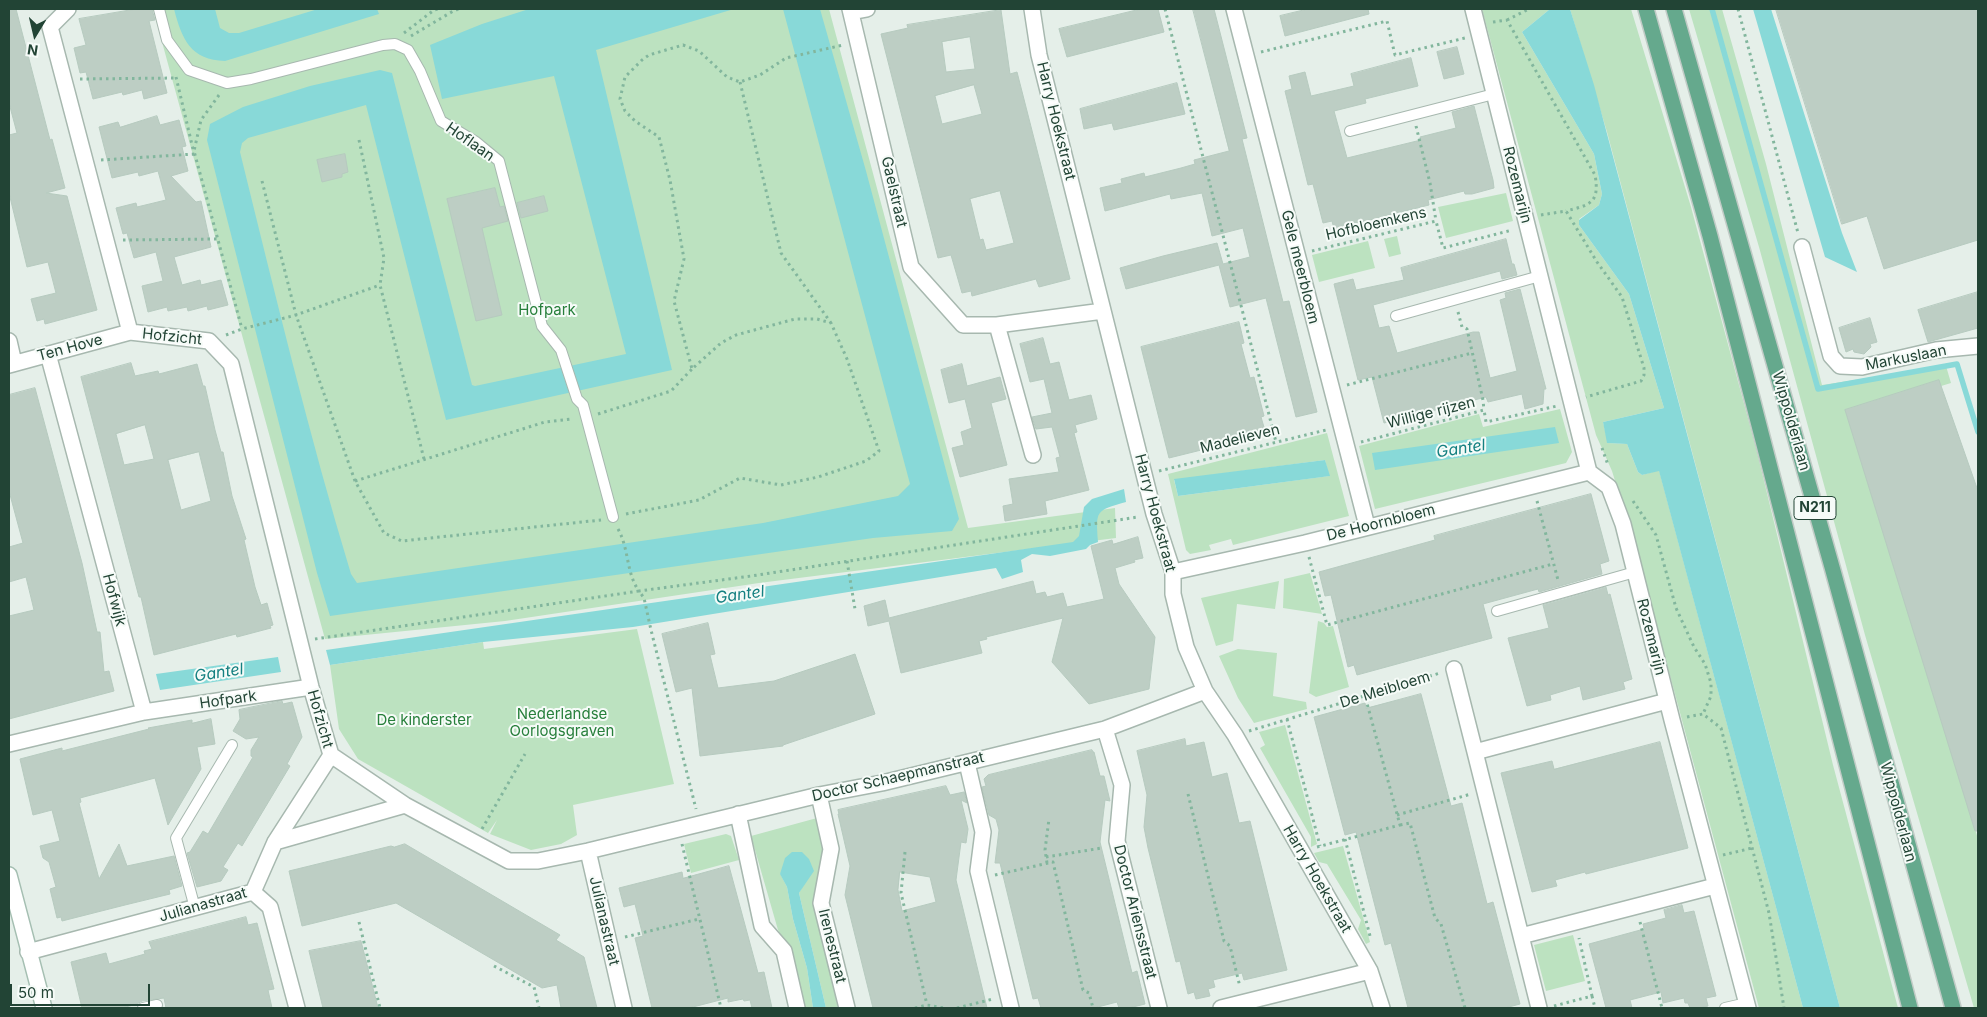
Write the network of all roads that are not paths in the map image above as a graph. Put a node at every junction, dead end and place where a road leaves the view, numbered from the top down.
1 (159, 9) edge
2 (867, 9) edge
3 (1032, 9) edge
4 (1234, 9) edge
5 (1473, 9) edge
6 (1646, 9) edge
7 (1674, 9) edge
8 (850, 10) edge
9 (62, 11) edge
10 (1494, 94) junction
11 (1350, 132) dead end
12 (1802, 247) road end
13 (1540, 276) junction
14 (1103, 310) junction
15 (1396, 316) dead end
16 (997, 325) junction
17 (130, 332) junction
18 (9, 342) edge
19 (1978, 346) edge
20 (48, 354) junction
21 (11, 364) edge
22 (1033, 455) dead end
23 (1589, 472) junction
24 (613, 517) road end
25 (1366, 526) junction
26 (1173, 572) junction
27 (1635, 572) junction
28 (1497, 611) dead end
29 (1454, 669) road end
30 (311, 687) junction
31 (1205, 692) junction
32 (1667, 701) junction
33 (144, 712) junction
34 (1105, 728) junction
35 (9, 744) edge
36 (232, 745) dead end
37 (1475, 752) junction
38 (331, 756) junction
39 (967, 762) junction
40 (819, 795) junction
41 (405, 805) junction
42 (738, 814) junction
43 (275, 842) junction
44 (588, 851) junction
45 (9, 875) edge
46 (1715, 886) junction
47 (253, 892) junction
48 (195, 908) junction
49 (1521, 936) junction
50 (28, 952) junction
51 (1370, 971) junction
52 (1009, 1002) edge
53 (157, 1005) dead end
54 (1747, 1006) edge
55 (1546, 1007) edge
56 (44, 1008) edge
57 (143, 1008) edge
58 (298, 1008) edge
59 (624, 1008) edge
60 (797, 1008) edge
61 (847, 1008) edge
62 (1159, 1008) edge
63 (1221, 1008) edge
64 (1382, 1008) edge
65 (1725, 1008) edge
66 (1910, 1008) edge
67 (1953, 1008) edge

1 - 24 lane, Hoflaan
2 - 8 street
3 - 14 street, Harry Hoekstraat
4 - 25 street, Gele meerbloem
5 - 10 street, Rozemarijn
6 - 66 main road, Wippolderlaan / N211
7 - 67 main road, Wippolderlaan / N211
8 - 16 street, Gaelstraat
9 - 17 street, Hofzicht
10 - 11 lane
10 - 13 street, Rozemarijn
12 - 19 street, Markuslaan
13 - 15 lane
13 - 23 street, Rozemarijn
14 - 16 street, Gaelstraat
14 - 26 street, Harry Hoekstraat
16 - 22 street
17 - 20 street, Ten Hove
17 - 30 street, Hofzicht
18 - 21 street
20 - 21 street, Ten Hove
20 - 33 street, Hofwijk
23 - 25 street, De Hoornbloem
23 - 27 street, Rozemarijn
25 - 26 street, De Hoornbloem
26 - 31 street, Harry Hoekstraat
27 - 28 lane
27 - 32 street, Rozemarijn
29 - 37 street
30 - 33 street, Hofpark
30 - 38 street, Hofzicht
31 - 34 street, Doctor Schaepmanstraat
31 - 51 street, Harry Hoekstraat
32 - 37 street
32 - 46 street, Rozemarijn
33 - 35 street
34 - 39 street, Doctor Schaepmanstraat
34 - 62 street, Doctor Ariensstraat
36 - 48 lane
37 - 49 street
38 - 41 street
38 - 43 street, Julianastraat
39 - 40 street, Doctor Schaepmanstraat
39 - 52 street
40 - 42 street, Doctor Schaepmanstraat
40 - 61 street, Irenestraat
41 - 43 street
41 - 44 street
42 - 44 street, Doctor Schaepmanstraat
42 - 60 street
43 - 47 street, Julianastraat
44 - 59 street, Julianastraat
45 - 50 street
46 - 49 street
46 - 54 street, Rozemarijn
47 - 48 street, Julianastraat
47 - 58 street
48 - 50 street, Julianastraat
49 - 55 street
50 - 56 street
51 - 63 street
51 - 64 street, Harry Hoekstraat
53 - 57 lane
54 - 65 lane

